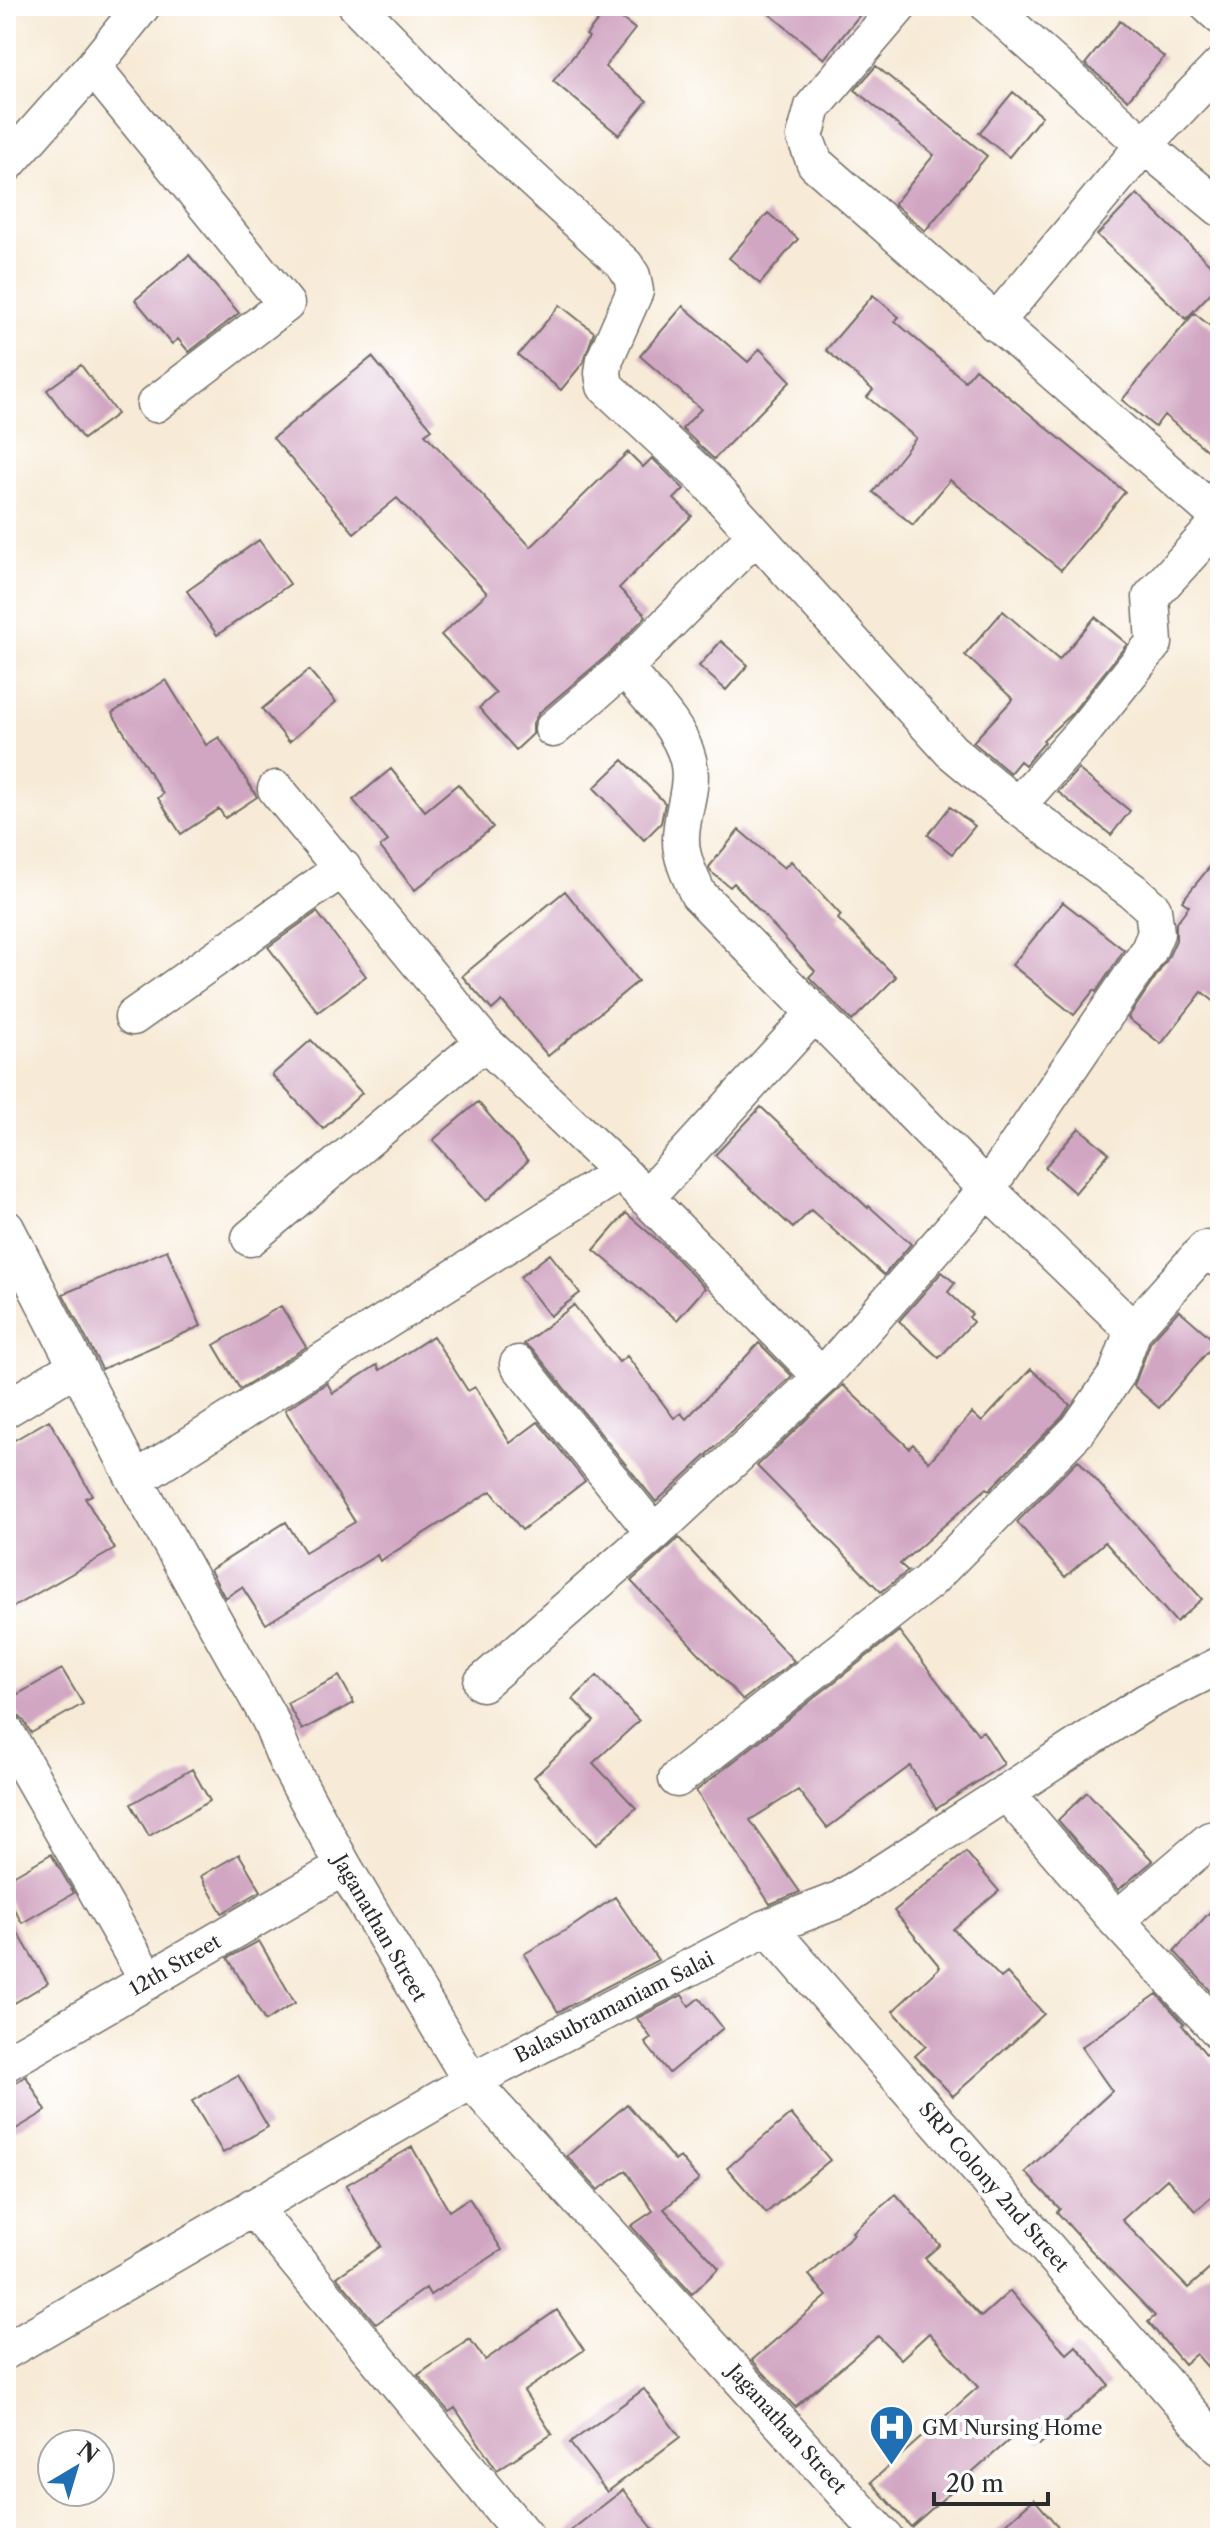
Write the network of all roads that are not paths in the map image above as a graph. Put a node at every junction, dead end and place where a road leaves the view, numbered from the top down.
1 (142, 6) edge
2 (357, 6) edge
3 (899, 6) edge
4 (989, 6) edge
5 (1209, 6) edge
6 (1220, 16) edge
7 (1220, 66) edge
8 (93, 67) junction
9 (1144, 145) junction
10 (6, 165) edge
11 (1220, 208) edge
12 (995, 323) junction
13 (155, 404) dead end
14 (1220, 519) edge
15 (756, 535) junction
16 (624, 668) junction
17 (553, 729) dead end
18 (276, 789) dead end
19 (1017, 806) junction
20 (343, 868) junction
21 (815, 1013) junction
22 (133, 1017) dead end
23 (484, 1042) junction
24 (621, 1172) junction
25 (987, 1189) junction
26 (646, 1198) junction
27 (6, 1228) edge
28 (250, 1238) dead end
29 (1215, 1246) edge
30 (1133, 1330) junction
31 (518, 1364) dead end
32 (77, 1366) junction
33 (822, 1377) junction
34 (6, 1409) edge
35 (135, 1480) junction
36 (654, 1533) junction
37 (1220, 1665) edge
38 (482, 1683) dead end
39 (6, 1732) edge
40 (677, 1779) dead end
41 (1006, 1792) junction
42 (1220, 1838) edge
43 (344, 1867) junction
44 (1116, 1920) junction
45 (768, 1927) junction
46 (148, 1981) junction
47 (1220, 2032) edge
48 (6, 2063) edge
49 (471, 2081) junction
50 (252, 2207) junction
51 (6, 2351) edge
52 (1220, 2447) edge
53 (526, 2538) edge
54 (885, 2538) edge

1 - 8 street
2 - 15 street
3 - 12 street
4 - 9 street
5 - 6 street
7 - 9 street
8 - 10 street
8 - 13 street
9 - 11 street
9 - 12 street
12 - 14 street
14 - 19 street
15 - 16 street
15 - 19 street
16 - 17 street
16 - 21 street
18 - 20 street
19 - 25 street
20 - 22 street
20 - 23 street
21 - 25 street
21 - 26 street
23 - 24 street
23 - 28 street
24 - 26 street
24 - 35 street
25 - 30 street
25 - 33 street
26 - 33 street
27 - 32 street, Jaganathan Street
29 - 30 street
30 - 40 street
31 - 36 street
32 - 34 street
32 - 35 street, Jaganathan Street
33 - 36 street
35 - 43 street, Jaganathan Street
36 - 38 street
37 - 41 street, Balasubramaniam Salai
39 - 46 street
41 - 44 street
41 - 45 street, Balasubramaniam Salai
42 - 44 street
43 - 46 street, 12th Street
43 - 49 street, Jaganathan Street
44 - 47 street
45 - 49 street, Balasubramaniam Salai
45 - 52 street, SRP Colony 2nd Street
46 - 48 street, 12th Street
49 - 50 street, Balasubramaniam Salai
49 - 54 street, Jaganathan Street
50 - 51 street, Balasubramaniam Salai
50 - 53 street

